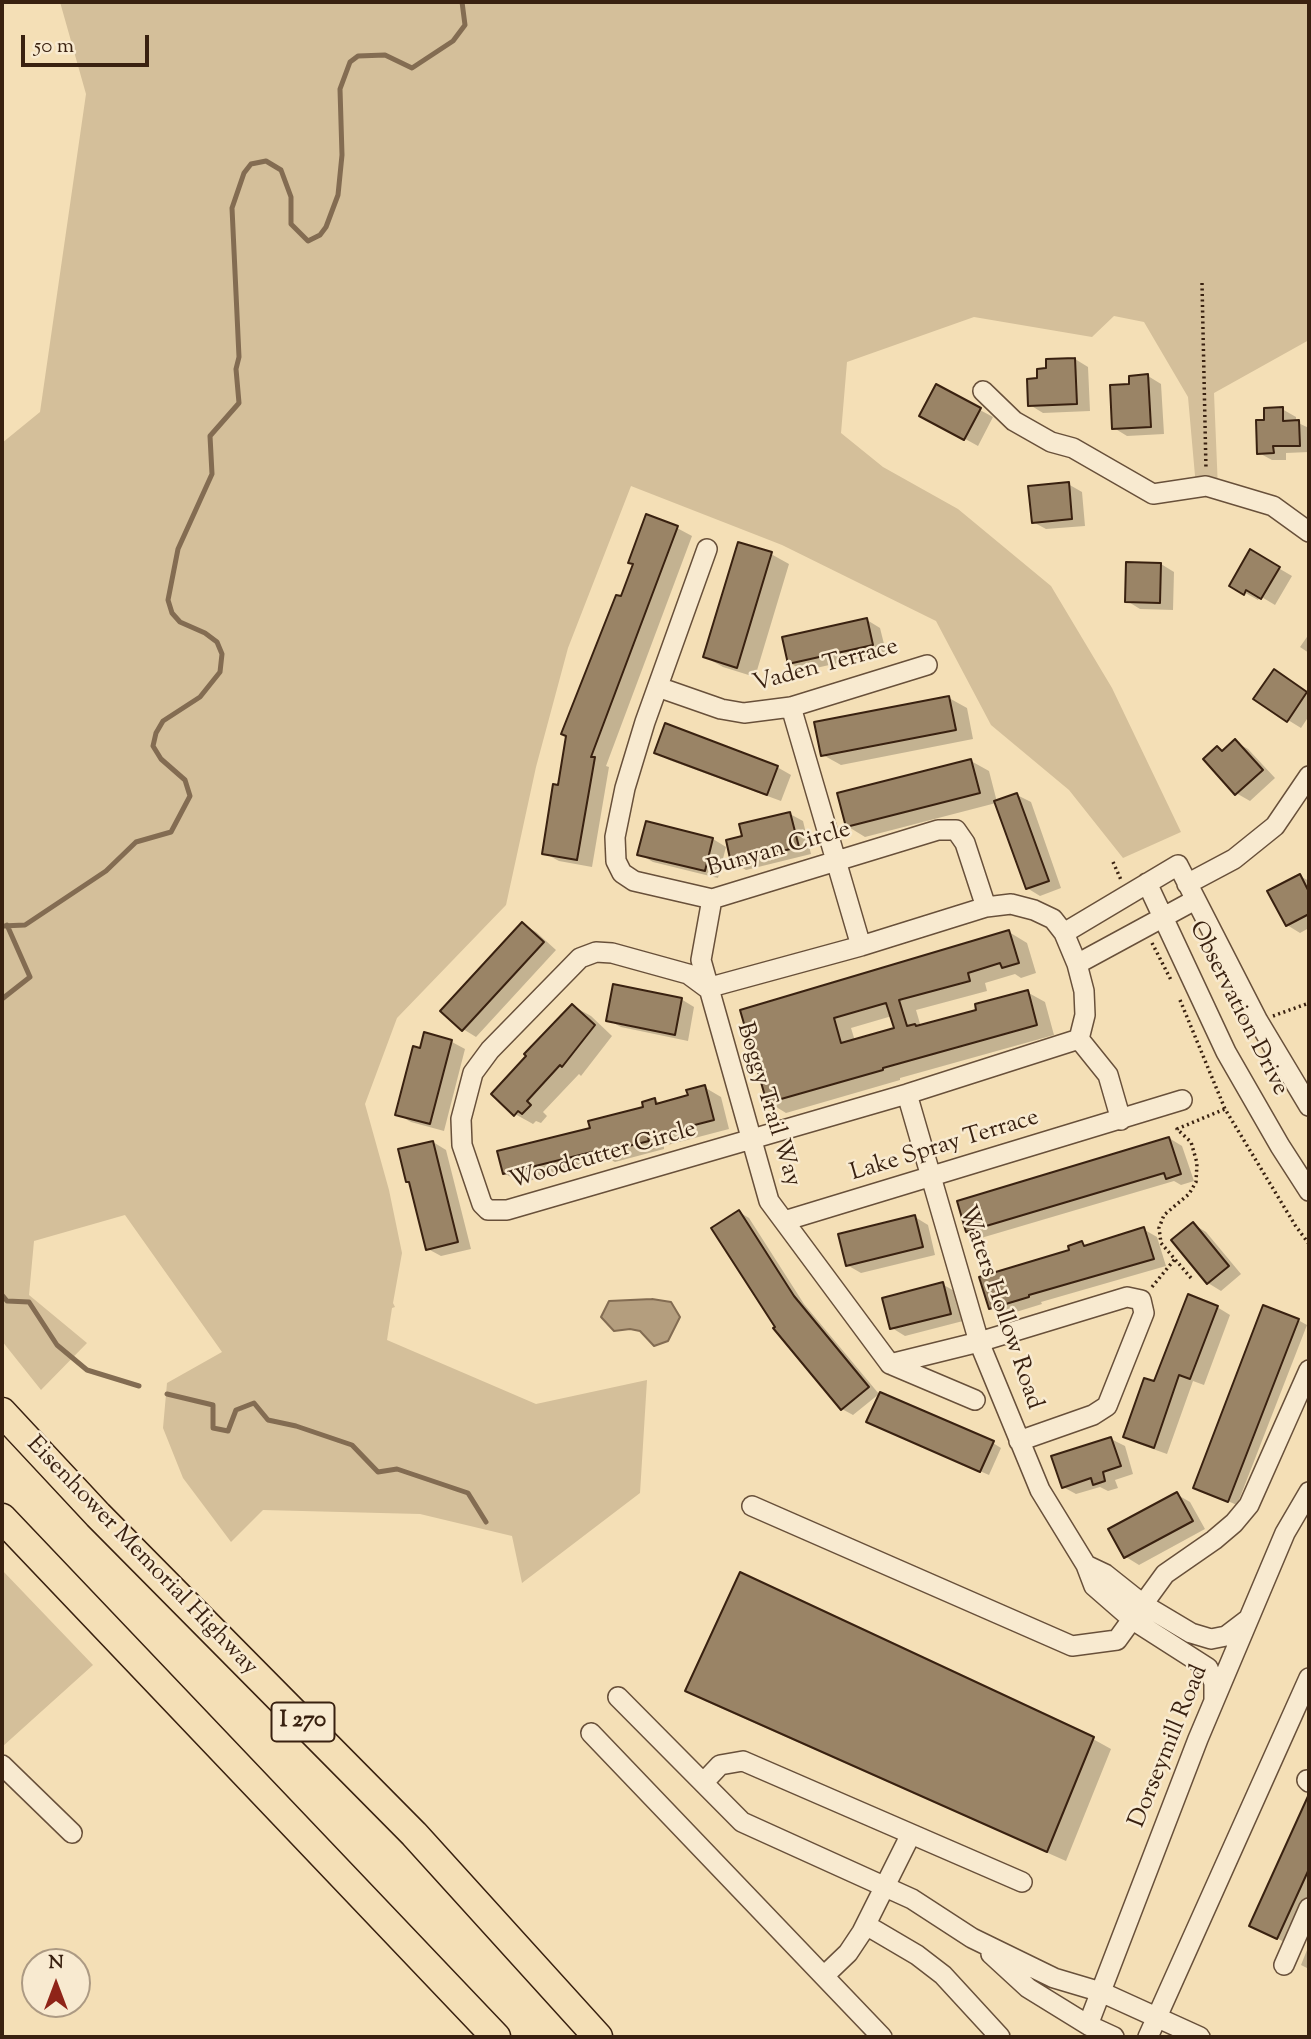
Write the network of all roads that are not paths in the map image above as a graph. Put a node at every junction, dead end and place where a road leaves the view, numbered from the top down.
1 (984, 391) dead end
2 (1308, 528) edge
3 (707, 550) dead end
4 (927, 665) dead end
5 (658, 687) junction
6 (791, 707) junction
7 (1309, 776) edge
8 (836, 861) junction
9 (1147, 883) junction
10 (1191, 892) junction
11 (712, 899) junction
12 (986, 907) junction
13 (1163, 916) junction
14 (1064, 933) junction
15 (861, 946) junction
16 (1077, 964) junction
17 (707, 988) junction
18 (1079, 1039) junction
19 (907, 1094) junction
20 (1182, 1100) dead end
21 (1309, 1106) edge
22 (1121, 1120) junction
23 (750, 1140) junction
24 (930, 1177) junction
25 (1309, 1191) edge
26 (783, 1221) junction
27 (979, 1342) junction
28 (890, 1364) junction
29 (1309, 1370) edge
30 (975, 1400) dead end
31 (2, 1412) edge
32 (1018, 1441) junction
33 (1309, 1492) edge
34 (751, 1506) dead end
35 (2, 1518) edge
36 (1138, 1612) junction
37 (1248, 1619) junction
38 (1309, 1678) edge
39 (618, 1697) dead end
40 (1214, 1700) junction
41 (1304, 1705) edge
42 (591, 1733) dead end
43 (2, 1765) edge
44 (704, 1782) junction
45 (72, 1833) dead end
46 (911, 1834) junction
47 (1022, 1882) dead end
48 (885, 1886) junction
49 (1309, 1908) edge
50 (866, 1925) junction
51 (972, 1938) junction
52 (1284, 1965) dead end
53 (824, 1976) junction
54 (1101, 1992) junction
55 (1157, 2017) junction
56 (1088, 2025) junction
57 (496, 2037) edge
58 (598, 2037) edge
59 (882, 2037) edge
60 (1000, 2037) edge
61 (1114, 2037) edge
62 (1148, 2037) edge
63 (1200, 2037) edge

1 - 2 street
3 - 5 street, Bunyan Circle
4 - 6 street, Vaden Terrace
5 - 6 street, Vaden Terrace
5 - 11 street, Bunyan Circle
6 - 8 street
7 - 10 street
8 - 11 street, Bunyan Circle
8 - 12 street, Bunyan Circle
8 - 15 street
9 - 10 street, Observation Drive
9 - 13 street, Observation Drive
9 - 14 street
10 - 13 street
10 - 21 street, Observation Drive
11 - 17 street, Boggy Trail Way
12 - 14 street
12 - 15 street
13 - 16 street
13 - 25 street, Observation Drive
14 - 16 street
15 - 17 street
16 - 18 street
17 - 23 street, Boggy Trail Way
17 - 23 street, Woodcutter Circle
18 - 19 street, Woodcutter Circle
18 - 22 street
19 - 23 street, Woodcutter Circle
19 - 24 street, Waters Hollow Road
20 - 22 street, Lake Spray Terrace
22 - 24 street, Lake Spray Terrace
23 - 26 street, Boggy Trail Way
24 - 26 street, Lake Spray Terrace
24 - 27 street, Waters Hollow Road
26 - 28 street, Boggy Trail Way
27 - 28 street
27 - 32 street, Waters Hollow Road
27 - 32 street
28 - 30 street
29 - 36 street
31 - 58 highway, Eisenhower Memorial Highway / I 270
32 - 36 street, Waters Hollow Road
33 - 37 street, Dorseymill Road
34 - 36 street
35 - 57 highway
36 - 37 street, Waters Hollow Road
36 - 40 street, Waters Hollow Road
37 - 40 street, Dorseymill Road
38 - 41 street
39 - 44 street
40 - 54 street, Dorseymill Road
41 - 55 street
42 - 53 street
43 - 45 street
44 - 46 street
44 - 48 street
46 - 47 street
46 - 48 street
48 - 50 street
48 - 51 street
49 - 52 street
50 - 53 street
50 - 60 street
51 - 54 street
51 - 56 street
53 - 59 street
54 - 55 street
54 - 56 street, Dorseymill Road
55 - 62 street
55 - 63 street
56 - 61 street

